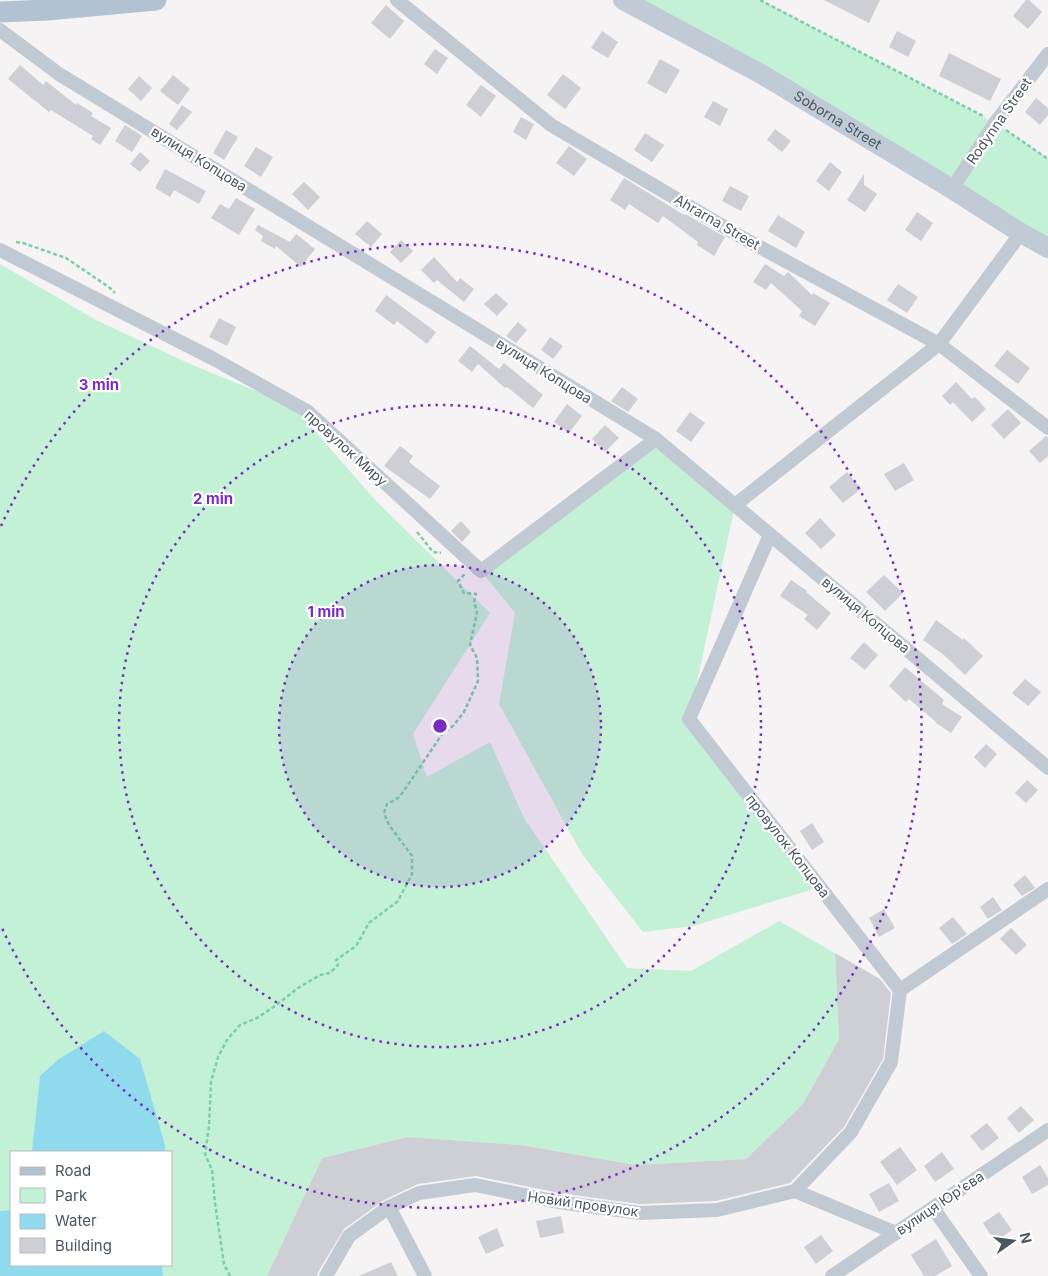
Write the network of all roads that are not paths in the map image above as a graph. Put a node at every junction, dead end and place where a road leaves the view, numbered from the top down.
1 (156, 0) edge
2 (397, 0) edge
3 (623, 0) edge
4 (0, 12) edge
5 (0, 30) edge
6 (1048, 54) edge
7 (952, 189) junction
8 (1021, 233) junction
9 (5, 246) edge
10 (1048, 248) edge
11 (939, 344) junction
12 (1048, 428) edge
13 (656, 439) junction
14 (735, 505) junction
15 (770, 535) junction
16 (1048, 768) edge
17 (1048, 889) edge
18 (900, 990) junction
19 (1048, 1130) edge
20 (795, 1191) junction
21 (388, 1207) junction
22 (933, 1208) junction
23 (896, 1233) junction
24 (326, 1276) edge
25 (425, 1276) edge
26 (832, 1276) edge
27 (981, 1276) edge

1 - 4 main road
2 - 11 street, Ahrarna Street
3 - 7 main road, Soborna Street
5 - 13 street, вулиця Копцова
6 - 7 street, Rodynna Street
7 - 8 main road, Soborna Street
8 - 10 main road, Soborna Street
8 - 11 street
9 - 13 street, провулок Миру
11 - 12 street, Ahrarna Street
11 - 14 street
13 - 14 street, вулиця Копцова
14 - 15 street, вулиця Копцова
15 - 16 street, вулиця Копцова
15 - 18 street, провулок Копцова
17 - 18 street
18 - 20 street
19 - 22 street, вулиця Юр'єва
20 - 21 street, Новий провулок
20 - 23 street
21 - 24 street, Новий провулок
21 - 25 street
22 - 23 street, вулиця Юр'єва
22 - 27 street
23 - 26 street, вулиця Юр'єва

